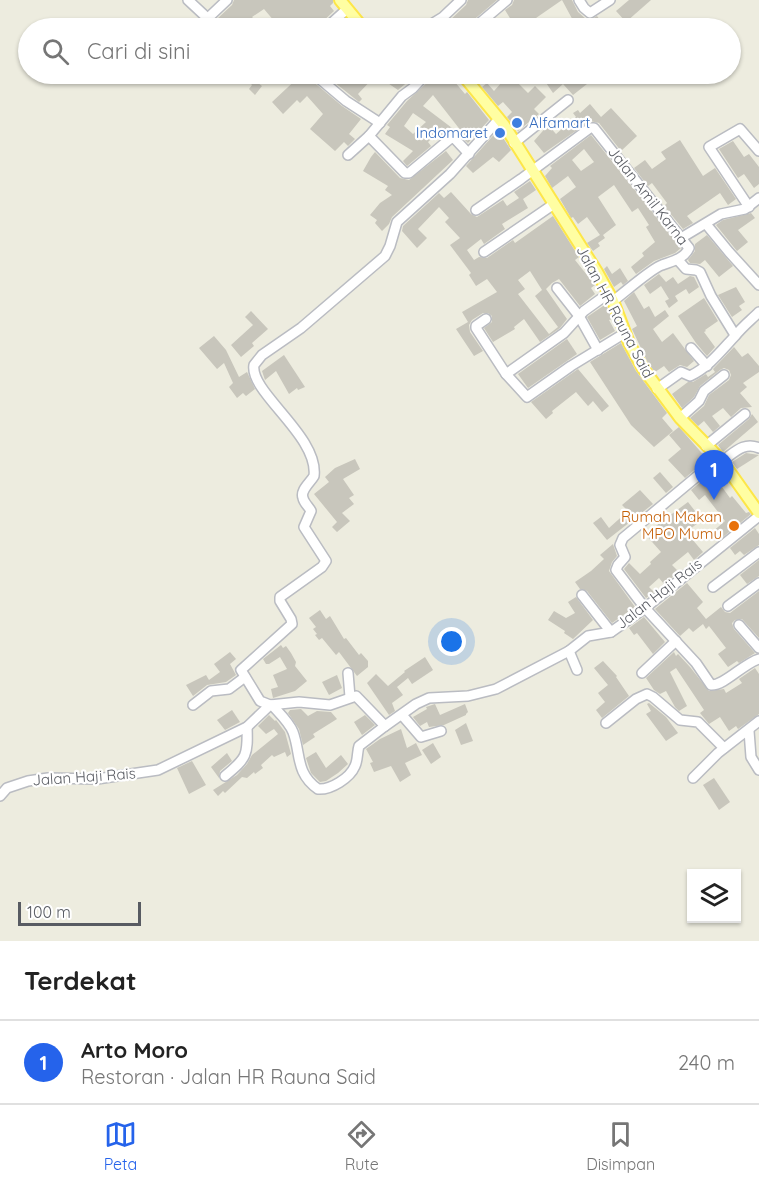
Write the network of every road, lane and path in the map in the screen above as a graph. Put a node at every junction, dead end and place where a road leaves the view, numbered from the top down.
1 (188, 0) edge
2 (227, 0) edge
3 (461, 0) edge
4 (507, 0) edge
5 (579, 0) edge
6 (610, 0) edge
7 (343, 5) edge
8 (208, 18) joint
9 (333, 18) edge
10 (354, 18) edge
11 (443, 18) edge
12 (486, 18) edge
13 (326, 84) edge
14 (417, 84) edge
15 (470, 84) edge
16 (568, 100) dead end
17 (499, 119) junction
18 (380, 123) junction
19 (369, 136) junction
20 (514, 142) junction
21 (759, 151) edge
22 (469, 154) junction
23 (348, 155) dead end
24 (533, 170) junction
25 (759, 198) edge
26 (554, 204) junction
27 (748, 207) junction
28 (476, 210) dead end
29 (706, 224) junction
30 (681, 238) junction
31 (484, 252) dead end
32 (678, 260) junction
33 (759, 285) edge
34 (557, 288) dead end
35 (611, 297) junction
36 (759, 313) edge
37 (579, 316) junction
38 (486, 318) dead end
39 (625, 333) junction
40 (735, 335) junction
41 (691, 348) dead end
42 (598, 350) junction
43 (707, 366) junction
44 (506, 374) junction
45 (724, 375) dead end
46 (657, 389) junction
47 (745, 414) dead end
48 (680, 418) junction
49 (706, 446) junction
50 (759, 448) edge
51 (720, 460) junction
52 (759, 515) edge
53 (759, 552) edge
54 (759, 584) edge
55 (713, 587) dead end
56 (582, 595) dead end
57 (728, 606) dead end
58 (645, 608) junction
59 (739, 624) dead end
60 (611, 632) junction
61 (676, 641) junction
62 (759, 648) edge
63 (568, 651) junction
64 (759, 659) edge
65 (577, 670) dead end
66 (348, 673) dead end
67 (642, 673) dead end
68 (245, 677) junction
69 (350, 697) junction
70 (193, 705) dead end
71 (271, 705) junction
72 (402, 715) junction
73 (759, 721) edge
74 (606, 723) dead end
75 (385, 726) junction
76 (247, 727) junction
77 (749, 730) junction
78 (441, 731) dead end
79 (724, 748) junction
80 (759, 770) edge
81 (225, 776) dead end
82 (693, 778) dead end
83 (0, 796) edge

1 - 8 street
2 - 8 street
3 - 11 street
4 - 12 street
5 - 6 street
7 - 9 street
7 - 10 main road
13 - 18 street
14 - 18 street
15 - 17 main road, Jalan HR Rauna Said
16 - 20 street
17 - 20 main road, Jalan HR Rauna Said
17 - 22 street
18 - 19 street
19 - 22 street
19 - 23 street
20 - 24 main road, Jalan HR Rauna Said
21 - 27 street
22 - 68 street
24 - 26 main road, Jalan HR Rauna Said
24 - 28 street
24 - 30 street, Jalan Amil Karna
25 - 27 street
26 - 31 street
26 - 35 main road, Jalan HR Rauna Said
27 - 29 street
29 - 30 street
29 - 33 street
30 - 32 street, Jalan Amil Karna
32 - 35 street, Jalan Amil Karna
32 - 40 street
34 - 37 street
35 - 37 street, Jalan Amil Karna
35 - 39 main road, Jalan HR Rauna Said
36 - 40 street
37 - 42 street
37 - 44 street, Jalan Amil Karna
38 - 44 street
39 - 42 street
39 - 46 main road, Jalan HR Rauna Said
40 - 43 street
41 - 43 street
42 - 44 street
43 - 46 street
45 - 48 street
46 - 48 main road, Jalan HR Rauna Said
47 - 49 street
48 - 49 main road, Jalan HR Rauna Said
49 - 51 main road, Jalan HR Rauna Said
50 - 51 street
51 - 52 main road, Jalan HR Rauna Said
51 - 58 street
52 - 58 street, Jalan Haji Rais
53 - 55 street
54 - 57 street
56 - 60 street
58 - 60 street, Jalan Haji Rais
58 - 61 street
59 - 62 street
60 - 63 street, Jalan Haji Rais
61 - 64 street
61 - 67 street
63 - 65 street
63 - 72 street, Jalan Haji Rais
66 - 69 street
68 - 70 street
68 - 71 street
69 - 71 street
69 - 75 street
71 - 75 street, Jalan Haji Rais
71 - 76 street, Jalan Haji Rais
72 - 75 street, Jalan Haji Rais
72 - 78 street
73 - 77 street
74 - 79 street
76 - 81 street
76 - 83 street, Jalan Haji Rais
77 - 79 street
77 - 80 street
79 - 82 street

